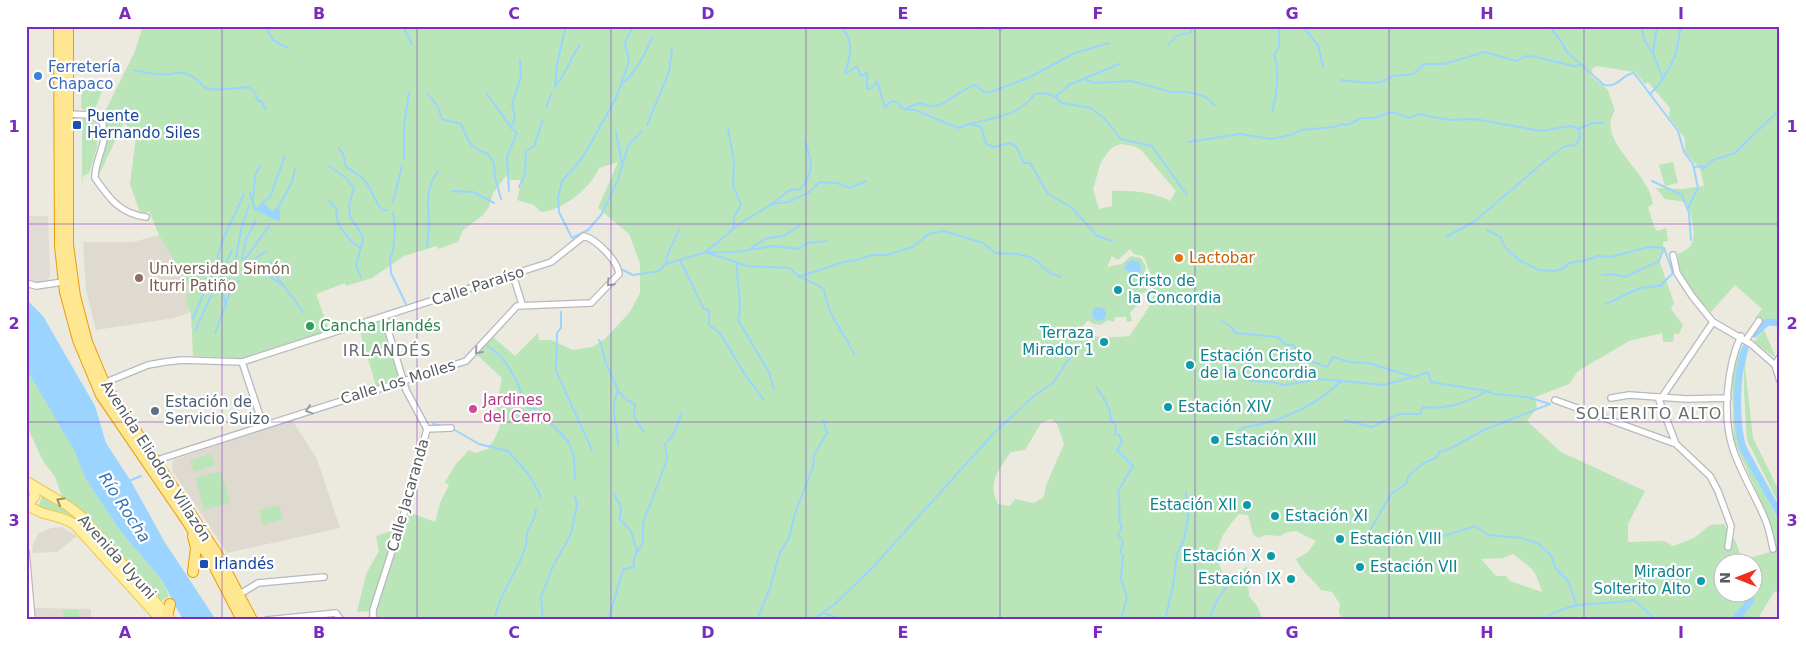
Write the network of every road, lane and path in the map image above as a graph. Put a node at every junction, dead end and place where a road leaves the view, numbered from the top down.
1 (59, 26) edge
2 (68, 26) edge
3 (68, 114) junction
4 (146, 218) dead end
5 (1673, 255) dead end
6 (513, 275) junction
7 (63, 282) junction
8 (26, 283) edge
9 (522, 304) junction
10 (384, 317) junction
11 (1759, 321) dead end
12 (1713, 322) junction
13 (1744, 338) junction
14 (1780, 357) edge
15 (242, 362) junction
16 (1777, 367) edge
17 (403, 380) junction
18 (1780, 381) edge
19 (104, 383) junction
20 (1660, 397) junction
21 (1611, 398) dead end
22 (1728, 398) junction
23 (1555, 400) dead end
24 (263, 425) junction
25 (427, 428) junction
26 (451, 428) dead end
27 (1676, 444) junction
28 (154, 461) junction
29 (29, 483) edge
30 (28, 506) edge
31 (187, 521) junction
32 (1728, 547) dead end
33 (1773, 548) dead end
34 (26, 552) edge
35 (193, 572) dead end
36 (324, 577) dead end
37 (240, 594) junction
38 (167, 615) edge
39 (32, 620) edge
40 (242, 620) edge
41 (252, 620) edge
42 (267, 620) edge
43 (341, 620) edge
44 (373, 620) edge

1 - 7 highway, Avenida Eliodoro Villazón
2 - 3 highway, Avenida Eliodoro Villazón
3 - 4 street
3 - 19 highway, Avenida Eliodoro Villazón
5 - 12 street
6 - 9 street
6 -> 9 street, Calle Paraíso
6 - 10 street, Calle Paraíso
7 - 8 street
7 - 31 highway, Avenida Eliodoro Villazón
9 -> 17 street, Calle Los Molles
10 - 15 street, Calle Paraíso
10 - 17 street, Calle Jacaranda
11 - 13 street
12 - 13 street
12 - 20 street
13 - 16 street
13 - 22 street
14 - 16 street
15 - 19 street, Calle Paraíso
15 - 24 street
16 - 18 street
17 -> 24 street, Calle Los Molles
17 - 25 street, Calle Jacaranda
19 - 28 highway, Avenida Eliodoro Villazón
20 - 21 street
20 - 22 street
20 - 27 street
22 - 33 street
23 - 27 street
24 - 28 street, Calle Los Molles
25 - 26 street
25 - 44 street, Calle Jacaranda
27 - 32 street
28 - 37 highway, Avenida Eliodoro Villazón
29 - 30 main road
38 -> 29 main road, Avenida Uyuni
30 - 38 main road, Avenida Uyuni
31 - 35 highway
31 - 40 highway, Avenida Eliodoro Villazón
34 - 39 street
36 - 37 street
37 - 41 highway, Avenida Eliodoro Villazón
42 - 43 street

